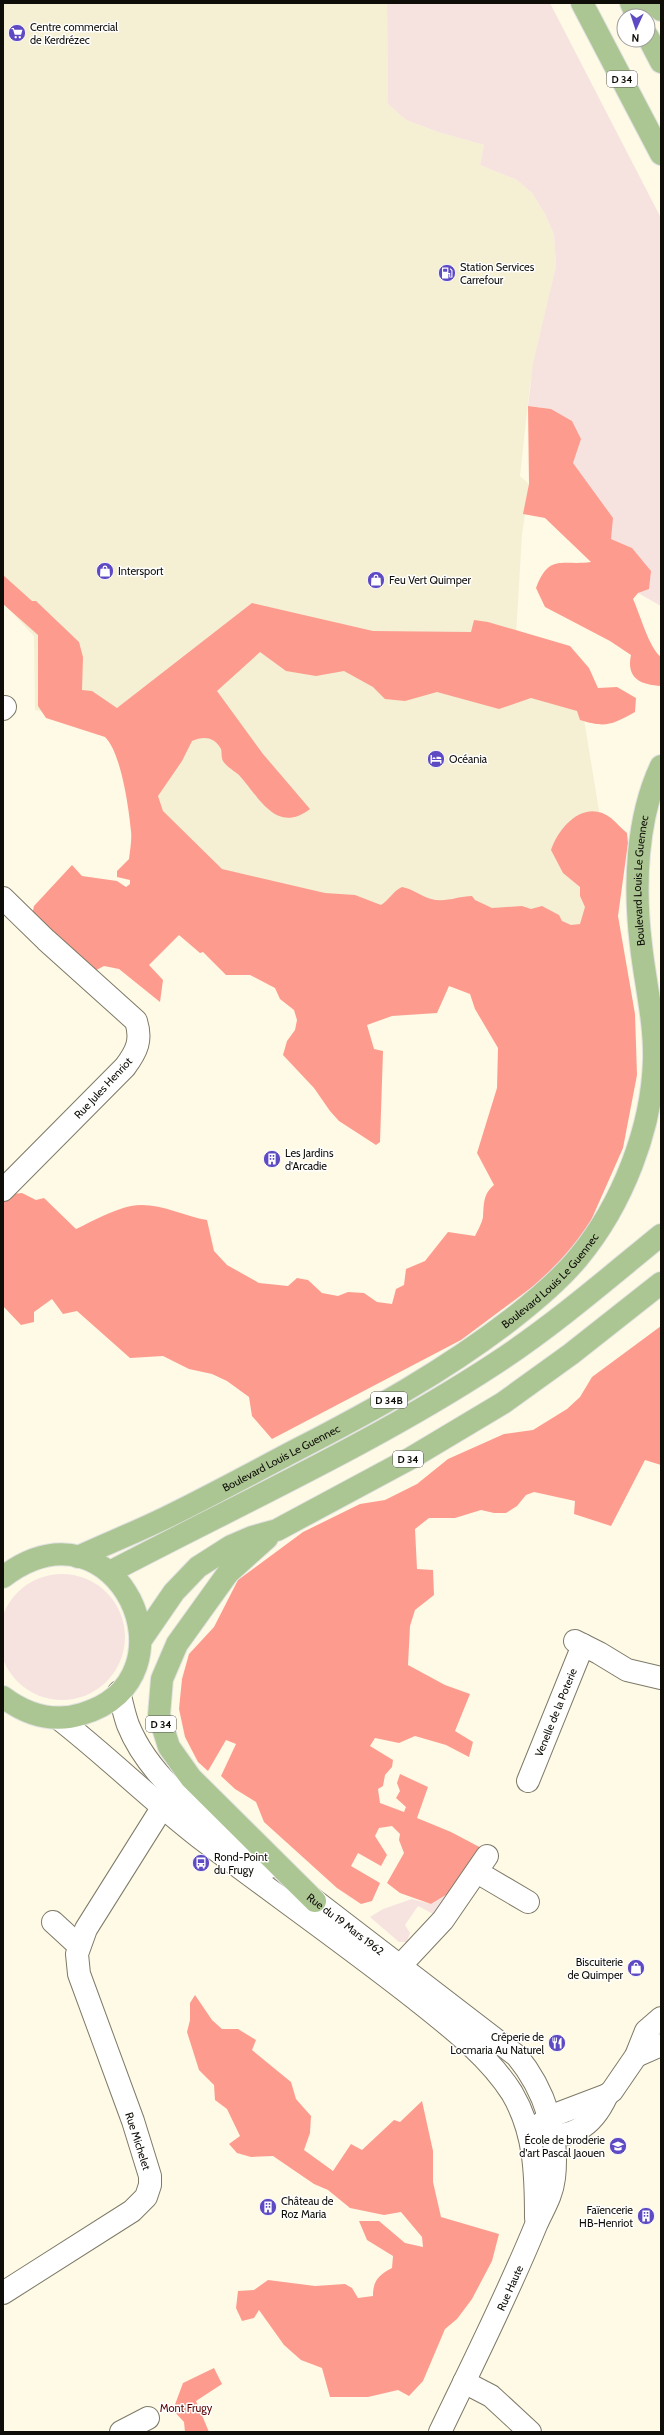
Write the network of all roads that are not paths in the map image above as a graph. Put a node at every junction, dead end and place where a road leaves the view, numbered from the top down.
1 (582, 3) edge
2 (654, 3) edge
3 (661, 10) edge
4 (654, 48) edge
5 (661, 62) edge
6 (661, 154) edge
7 (661, 766) edge
8 (3, 898) edge
9 (3, 1190) edge
10 (661, 1235) edge
11 (661, 1283) edge
12 (277, 1530) junction
13 (78, 1557) junction
14 (7, 1568) edge
15 (110, 1572) junction
16 (141, 1640) junction
17 (661, 1678) edge
18 (119, 1692) junction
19 (3, 1696) edge
20 (58, 1718) junction
21 (528, 1781) dead end
22 (162, 1808) junction
23 (315, 1901) junction
24 (528, 1902) dead end
25 (53, 1922) dead end
26 (78, 1945) junction
27 (400, 1966) junction
28 (661, 2018) edge
29 (661, 2045) edge
30 (636, 2056) junction
31 (551, 2127) junction
32 (530, 2133) junction
33 (536, 2224) junction
34 (3, 2293) edge
35 (464, 2382) junction
36 (148, 2418) dead end
37 (121, 2432) edge
38 (440, 2432) edge
39 (530, 2432) edge

1 - 6 main road, D 34
2 - 3 main road
4 - 5 main road
7 - 13 main road, Boulevard Louis Le Guennec / D 34B
8 - 9 street, Rue Jules Henriot
10 - 15 main road, Boulevard Louis Le Guennec
11 - 12 main road, D 34
12 - 16 main road, D 34
12 - 23 main road, D 34
13 - 14 main road
13 - 15 main road
15 - 16 main road
16 - 18 main road
17 - 21 street, Venelle de la Poterie
18 - 20 main road
18 - 23 street, Rue du 19 Mars 1962 / D 34
19 - 20 main road
20 - 22 street, Rue du 19 Mars 1962 / D 34
22 - 26 street, Rue Michelet
22 - 32 street, Rue du 19 Mars 1962 / D 34
23 - 27 street, Rue du 19 Mars 1962 / D 34
24 - 27 street
25 - 26 street
26 - 34 street, Rue Michelet
27 - 31 street, Rue du 19 Mars 1962 / D 34
28 - 30 street
29 - 30 street
30 - 31 street
31 - 32 street
31 - 33 street, Rue Haute / D 34
32 - 33 street, Rue du 19 Mars 1962 / D 34
33 - 35 street, Rue Haute / D 34
35 - 38 street, Rue Haute / D 34
35 - 39 street
36 - 37 street

